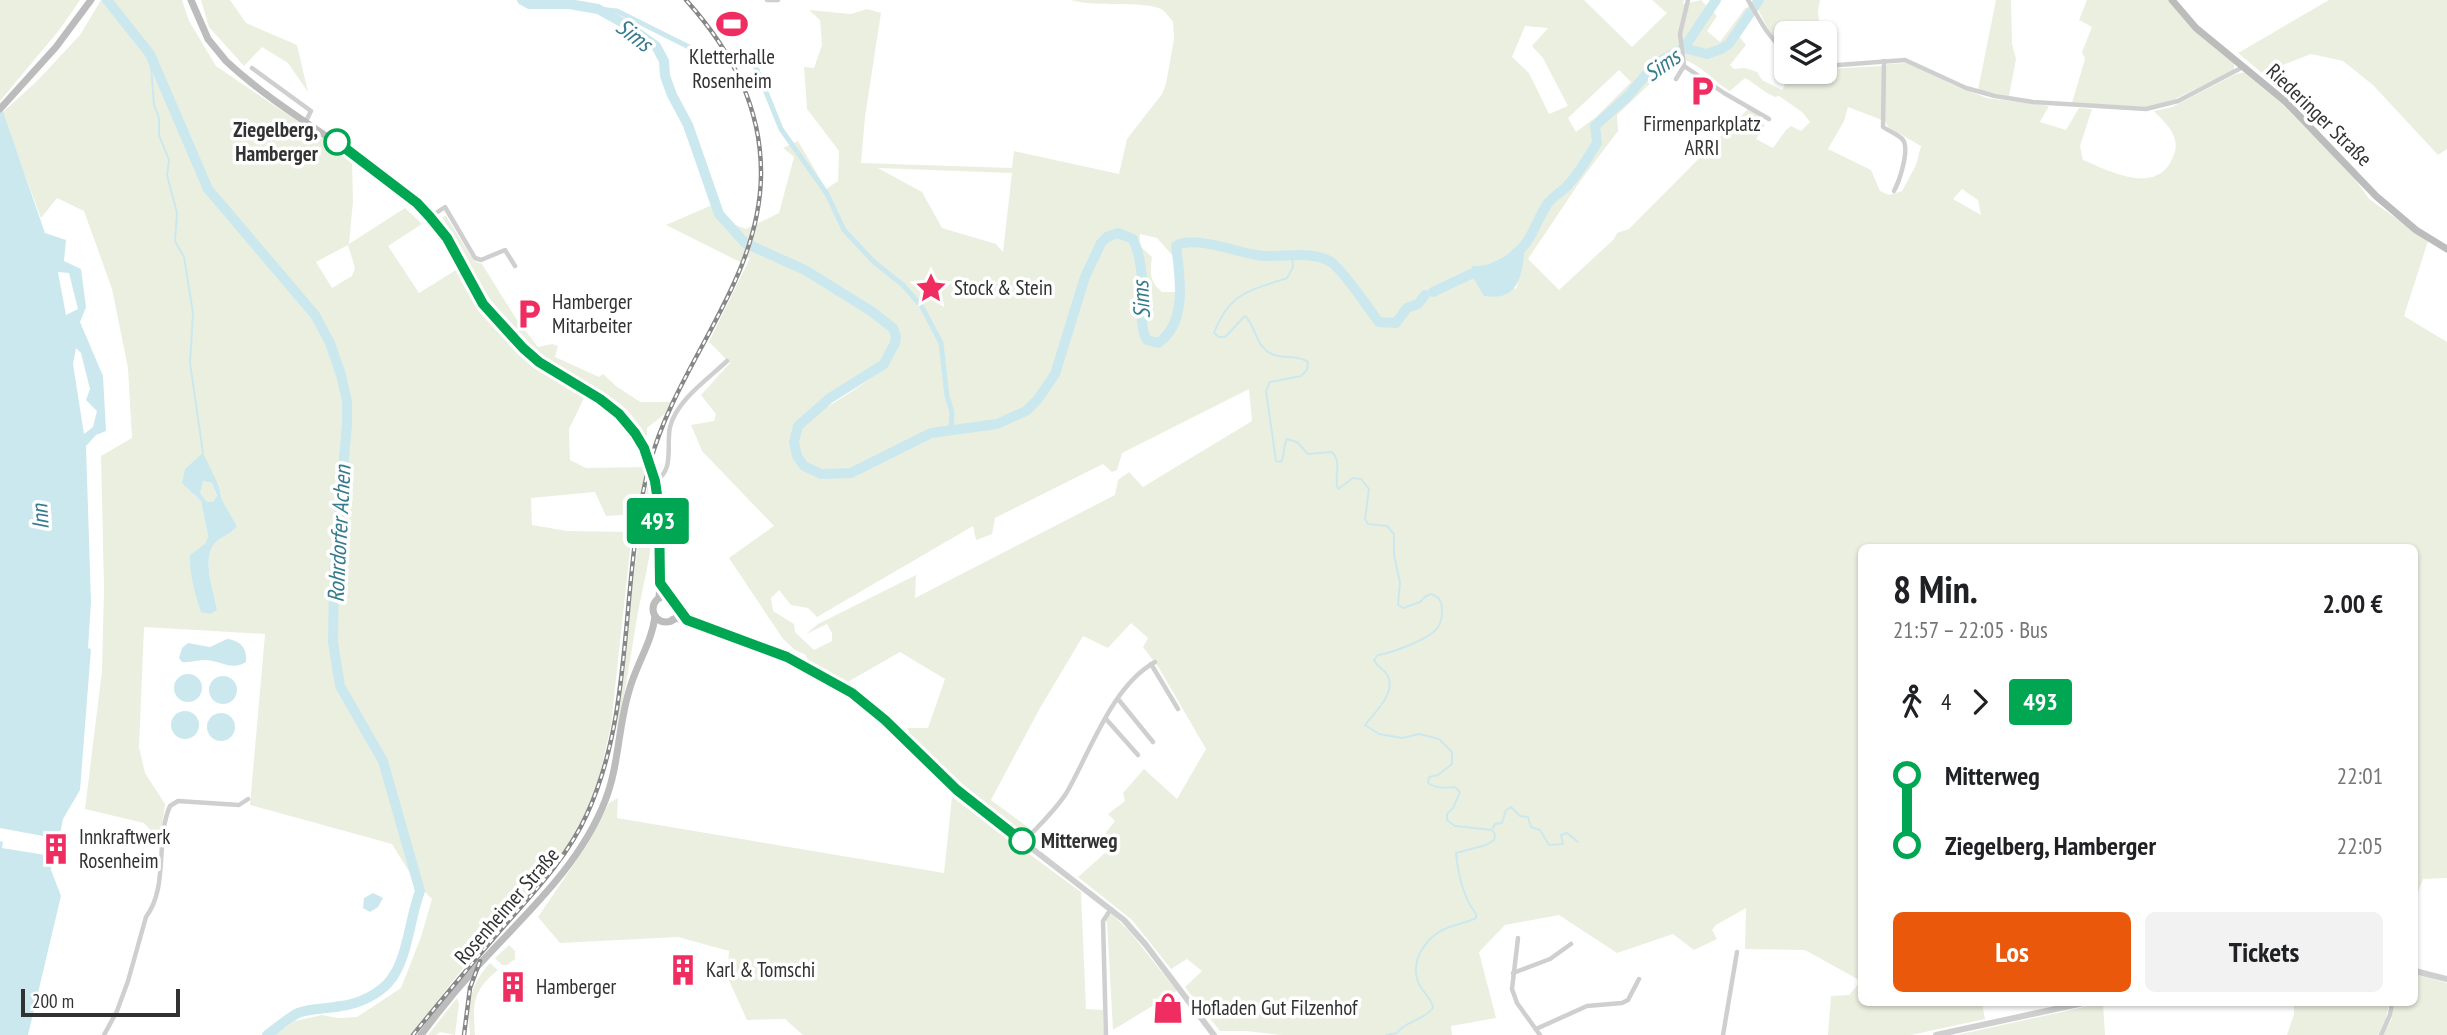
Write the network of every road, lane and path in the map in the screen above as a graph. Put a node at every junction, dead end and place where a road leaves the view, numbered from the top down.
1 (91, 0) edge
2 (191, 0) edge
3 (767, 0) edge
4 (778, 0) edge
5 (1688, 0) edge
6 (2172, 0) edge
7 (1749, 2) edge
8 (1774, 39) edge
9 (1884, 61) junction
10 (1837, 65) edge
11 (1684, 66) junction
12 (2244, 67) junction
13 (252, 68) dead end
14 (1676, 79) dead end
15 (0, 109) edge
16 (1769, 119) dead end
17 (306, 121) junction
18 (1894, 191) dead end
19 (430, 217) junction
20 (2447, 249) edge
21 (515, 266) dead end
22 (727, 361) dead end
23 (655, 481) junction
24 (660, 583) junction
25 (668, 596) junction
26 (659, 598) junction
27 (678, 608) junction
28 (655, 616) junction
29 (668, 620) junction
30 (687, 620) junction
31 (653, 631) junction
32 (1118, 699) junction
33 (1178, 709) dead end
34 (1106, 719) junction
35 (1153, 742) dead end
36 (1138, 755) dead end
37 (248, 799) dead end
38 (1023, 842) junction
39 (1112, 908) junction
40 (1518, 938) dead end
41 (1571, 944) dead end
42 (1737, 952) dead end
43 (2418, 972) edge
44 (1513, 973) junction
45 (1639, 979) dead end
46 (2447, 979) edge
47 (2069, 1006) edge
48 (2392, 1006) edge
49 (1536, 1029) junction
50 (104, 1035) edge
51 (421, 1035) edge
52 (1107, 1035) edge
53 (1214, 1035) edge
54 (1540, 1035) edge
55 (1723, 1035) edge
56 (1936, 1035) edge
57 (2381, 1035) edge

1 - 15 main road
2 - 17 main road
3 - 4 street
5 - 11 street
6 - 12 main road, Riederinger Straße
7 - 8 street
9 - 10 street
9 - 12 street
9 - 18 street
11 - 14 street
11 - 16 street
12 - 20 main road, Riederinger Straße
13 - 17 street
17 - 19 main road
19 - 21 street
19 - 23 main road
22 - 23 street
23 - 24 main road
24 - 25 main road
24 - 26 main road
25 - 26 main road
25 - 27 main road
26 - 28 main road
27 - 29 main road
27 - 30 street
28 - 29 main road
28 - 31 main road, Rosenheimer Straße
29 - 30 street
29 - 31 main road, Rosenheimer Straße
30 - 38 street
31 - 51 main road, Rosenheimer Straße
32 - 33 street
32 - 34 street
32 - 35 street
34 - 36 street
34 - 38 street
37 - 50 street
38 - 39 street
39 - 52 street
39 - 53 street
40 - 44 street
41 - 44 street
42 - 55 street
43 - 46 street
44 - 49 street
45 - 49 street
47 - 56 street
48 - 57 street
49 - 54 street

